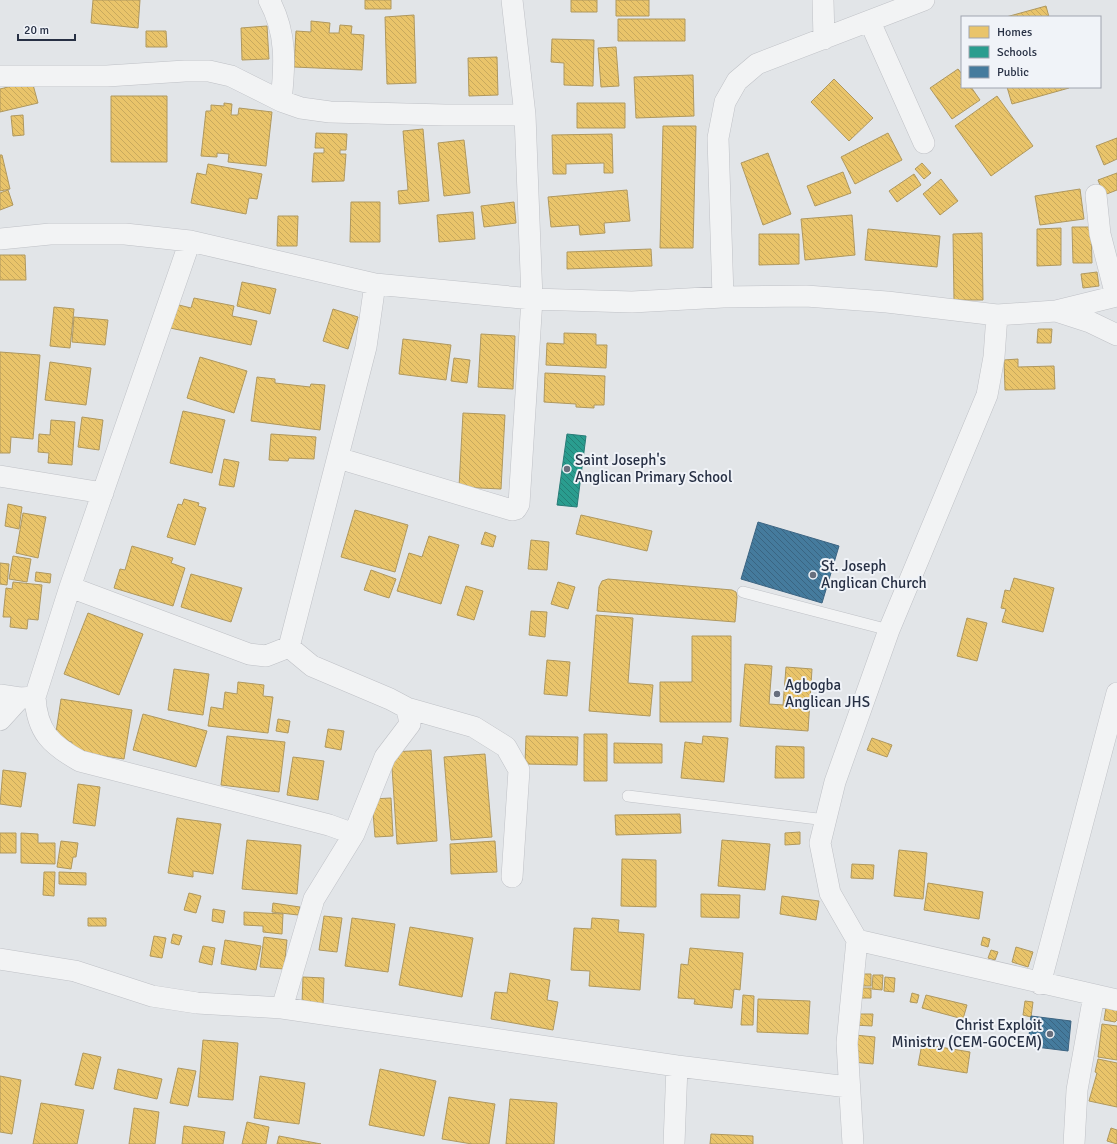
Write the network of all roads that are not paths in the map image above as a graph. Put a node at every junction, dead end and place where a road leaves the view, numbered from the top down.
1 (269, 0) edge
2 (512, 0) edge
3 (824, 0) edge
4 (924, 0) edge
5 (870, 22) junction
6 (824, 39) junction
7 (0, 76) edge
8 (281, 101) junction
9 (525, 114) junction
10 (924, 143) dead end
11 (1096, 195) dead end
12 (0, 239) edge
13 (190, 241) junction
14 (375, 284) junction
15 (1116, 296) edge
16 (723, 297) junction
17 (532, 299) junction
18 (1056, 311) junction
19 (997, 315) junction
20 (1117, 335) edge
21 (338, 458) junction
22 (0, 476) edge
23 (103, 493) junction
24 (70, 587) junction
25 (743, 592) dead end
26 (889, 630) junction
27 (288, 647) junction
28 (1117, 693) edge
29 (18, 696) edge
30 (407, 708) junction
31 (0, 720) edge
32 (628, 796) dead end
33 (826, 820) junction
34 (354, 834) junction
35 (512, 877) dead end
36 (856, 940) junction
37 (0, 959) edge
38 (1040, 984) junction
39 (1094, 995) junction
40 (1117, 1000) edge
41 (282, 1008) junction
42 (678, 1066) junction
43 (848, 1086) junction
44 (674, 1144) edge
45 (853, 1144) edge
46 (1074, 1144) edge

1 - 8 street
2 - 9 street
3 - 6 street
4 - 5 street
5 - 6 street
5 - 10 street
6 - 16 street
7 - 8 street
8 - 9 street
9 - 17 street
11 - 15 street
12 - 13 street
13 - 14 street
13 - 23 street
14 - 17 street
14 - 21 street
15 - 18 street
16 - 17 street
16 - 19 street
17 - 21 street
18 - 19 street
18 - 20 street
19 - 26 street
21 - 27 street
22 - 23 street
23 - 24 street
24 - 27 street
24 - 29 street
25 - 26 lane
26 - 33 street
27 - 30 street
28 - 38 street
29 - 31 street
29 - 34 street
30 - 34 street
30 - 35 street
32 - 33 lane
33 - 36 street
34 - 41 street
36 - 38 street
36 - 43 street
37 - 41 street
38 - 39 street
39 - 40 street
39 - 46 street
41 - 42 street
42 - 43 street
42 - 44 street
43 - 45 street

